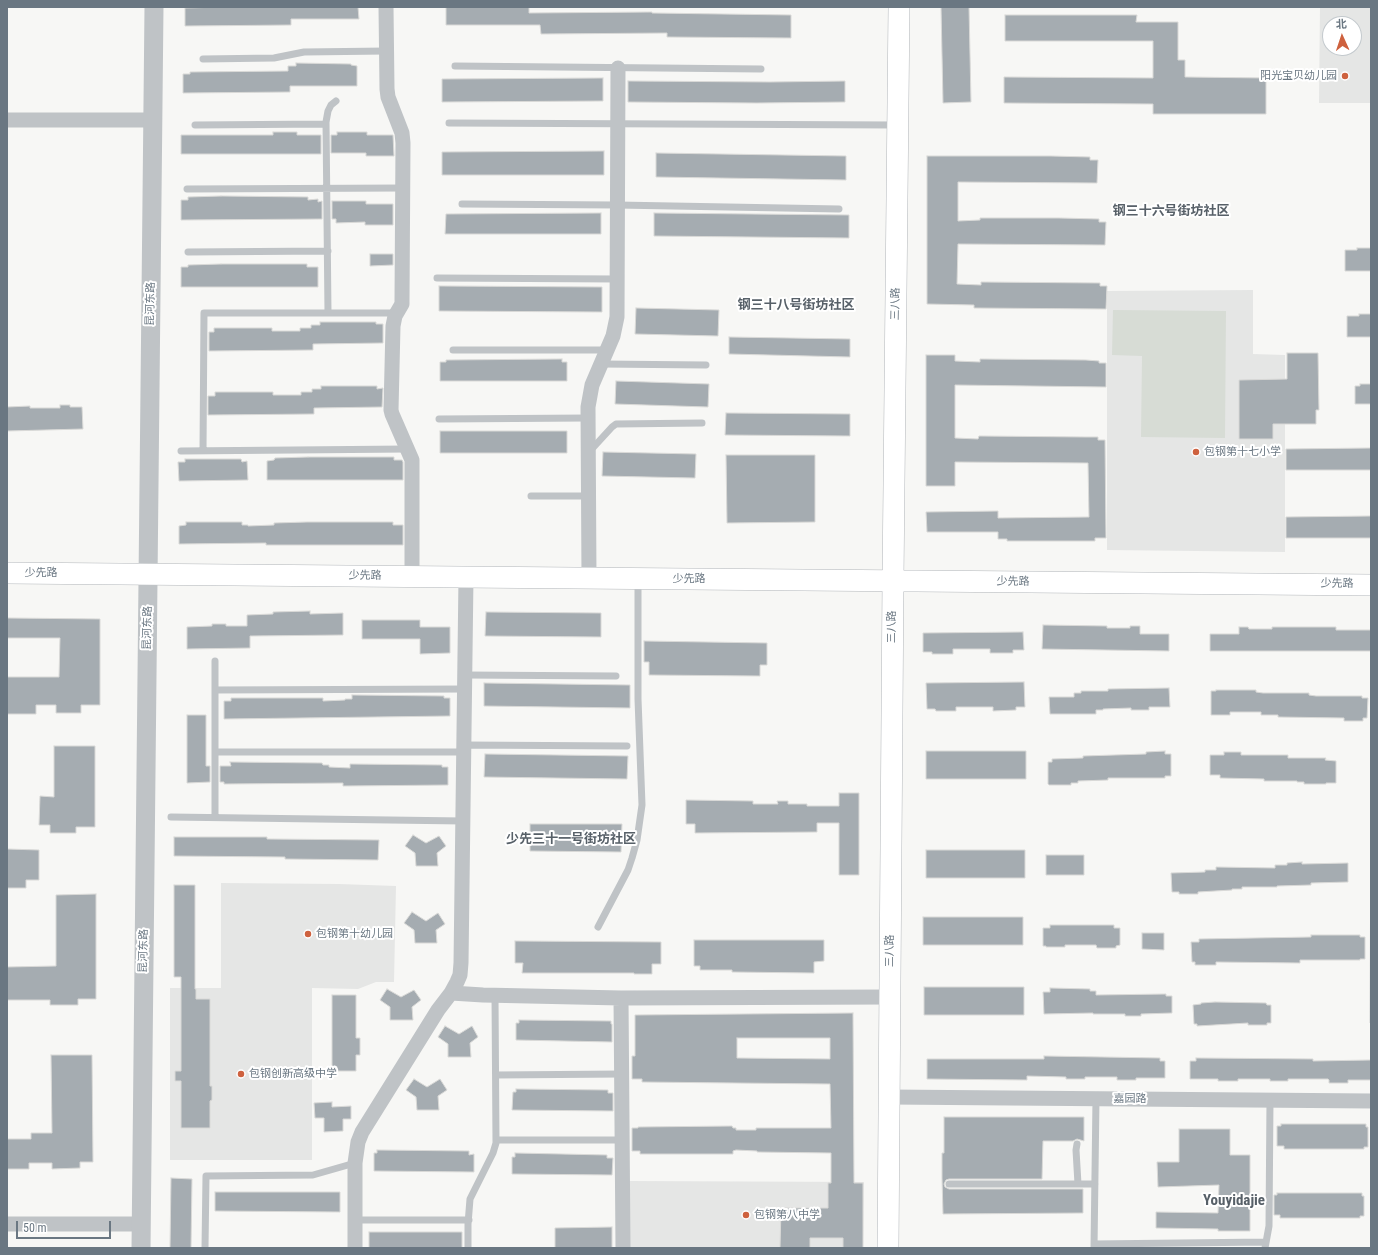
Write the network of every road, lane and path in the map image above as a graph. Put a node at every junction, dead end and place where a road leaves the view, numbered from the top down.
1 (154, 7) edge
2 (386, 7) edge
3 (899, 7) edge
4 (386, 52) junction
5 (204, 59) dead end
6 (455, 66) dead end
7 (618, 68) junction
8 (761, 69) dead end
9 (336, 101) dead end
10 (7, 120) edge
11 (153, 120) junction
12 (449, 123) dead end
13 (326, 124) junction
14 (618, 124) junction
15 (195, 125) dead end
16 (898, 125) junction
17 (327, 188) junction
18 (403, 188) junction
19 (187, 190) dead end
20 (462, 204) dead end
21 (617, 205) junction
22 (839, 209) dead end
23 (328, 251) junction
24 (188, 252) dead end
25 (437, 278) dead end
26 (617, 279) junction
27 (328, 313) junction
28 (396, 313) junction
29 (453, 350) dead end
30 (604, 357) junction
31 (706, 365) dead end
32 (439, 418) dead end
33 (588, 418) junction
34 (702, 423) dead end
35 (408, 449) junction
36 (181, 451) dead end
37 (202, 451) junction
38 (588, 454) junction
39 (532, 496) dead end
40 (588, 496) junction
41 (7, 573) edge
42 (149, 574) junction
43 (412, 576) junction
44 (466, 577) junction
45 (589, 578) junction
46 (638, 578) junction
47 (893, 580) junction
48 (1371, 585) edge
49 (215, 661) dead end
50 (616, 676) dead end
51 (465, 682) junction
52 (215, 690) junction
53 (628, 746) dead end
54 (464, 749) junction
55 (215, 752) junction
56 (171, 816) dead end
57 (215, 817) junction
58 (463, 821) junction
59 (598, 927) dead end
60 (451, 993) junction
61 (495, 995) junction
62 (890, 997) junction
63 (621, 998) junction
64 (622, 1074) junction
65 (496, 1075) junction
66 (889, 1097) junction
67 (1096, 1098) junction
68 (1270, 1100) junction
69 (1371, 1101) edge
70 (496, 1140) junction
71 (623, 1140) junction
72 (1077, 1144) dead end
73 (355, 1163) junction
74 (948, 1184) dead end
75 (1078, 1184) junction
76 (1095, 1184) junction
77 (355, 1220) junction
78 (469, 1220) junction
79 (7, 1224) edge
80 (141, 1224) junction
81 (1266, 1245) edge
82 (1094, 1246) edge
83 (141, 1248) edge
84 (205, 1248) edge
85 (355, 1248) edge
86 (468, 1248) edge
87 (623, 1248) edge
88 (888, 1248) edge

1 - 11 street, 昆河东路
2 - 4 street
3 - 16 main road, 三八路
4 - 5 lane
4 - 18 street
6 - 7 lane
7 - 8 lane
7 - 14 street
9 - 13 lane
10 - 11 street
11 - 42 street, 昆河东路
12 - 14 lane
13 - 15 lane
13 - 17 lane
14 - 16 lane
14 - 21 street
16 - 47 main road, 三八路
17 - 18 lane
17 - 19 lane
17 - 23 lane
18 - 28 street
20 - 21 lane
21 - 22 lane
21 - 26 street
23 - 24 lane
23 - 27 lane
25 - 26 lane
26 - 30 street
27 - 28 lane
27 - 37 lane
28 - 35 street
29 - 30 lane
30 - 31 lane
30 - 33 street
32 - 33 lane
33 - 38 street
34 - 38 lane
35 - 37 lane
35 - 43 street
36 - 37 lane
38 - 40 street
39 - 40 lane
40 - 45 street
41 - 42 main road, 少先路
42 - 43 main road, 少先路
42 - 80 street, 昆河东路
43 - 44 main road, 少先路
44 - 45 main road, 少先路
44 - 51 street
45 - 46 main road, 少先路
46 - 47 main road, 少先路
46 - 59 lane
47 - 48 main road, 少先路
47 - 62 main road, 三八路
49 - 52 lane
50 - 51 lane
51 - 52 lane
51 - 54 street
52 - 55 lane
53 - 54 lane
54 - 55 lane
54 - 58 street
55 - 57 lane
56 - 57 lane
57 - 58 lane
58 - 60 street
60 - 61 street
60 - 73 street
61 - 63 street
61 - 65 lane
62 - 63 street
62 - 66 main road, 三八路
63 - 64 street
64 - 65 lane
64 - 71 street
65 - 70 lane
66 - 67 street, 嘉园路
66 - 88 main road, 三八路
67 - 68 street, 嘉园路
67 - 76 lane
68 - 69 street, 嘉园路
68 - 81 lane
70 - 71 lane
70 - 78 lane
71 - 87 street
72 - 75 lane
73 - 77 street
73 - 84 lane
74 - 75 lane
75 - 76 lane
76 - 82 lane
77 - 78 lane
77 - 85 street
78 - 86 lane
79 - 80 street
80 - 83 street, 昆河东路
81 - 82 lane

